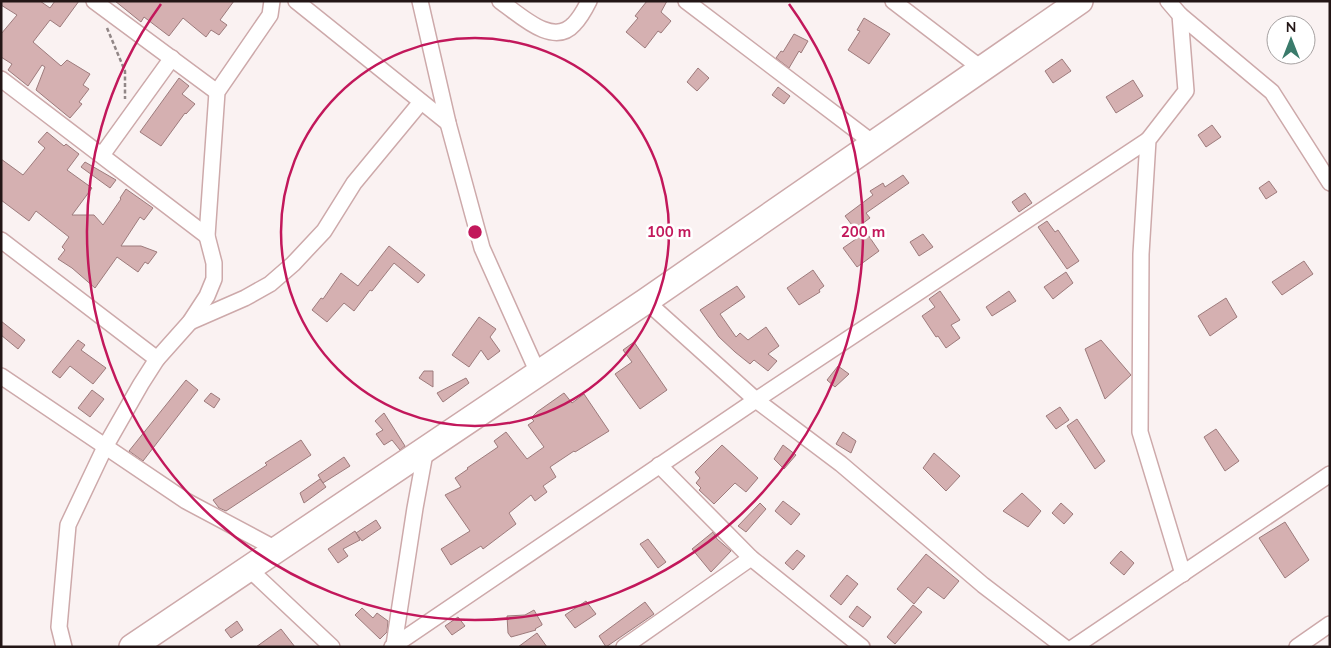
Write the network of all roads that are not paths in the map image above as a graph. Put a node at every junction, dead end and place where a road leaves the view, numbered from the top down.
1 (272, 1) edge
2 (296, 1) edge
3 (420, 1) edge
4 (500, 1) edge
5 (589, 1) edge
6 (686, 1) edge
7 (893, 1) edge
8 (1080, 1) edge
9 (1168, 1) edge
10 (96, 2) edge
11 (1180, 15) junction
12 (172, 58) junction
13 (982, 68) junction
14 (1, 79) edge
15 (217, 92) junction
16 (421, 102) junction
17 (448, 123) junction
18 (1148, 140) junction
19 (873, 143) junction
20 (102, 155) junction
21 (1330, 183) edge
22 (208, 236) junction
23 (1, 240) edge
24 (646, 301) junction
25 (190, 322) junction
26 (157, 359) junction
27 (538, 373) junction
28 (1, 376) edge
29 (756, 400) junction
30 (105, 447) junction
31 (426, 448) junction
32 (659, 465) junction
33 (1330, 474) edge
34 (278, 550) junction
35 (751, 558) junction
36 (249, 569) junction
37 (1182, 574) junction
38 (1330, 624) edge
39 (393, 646) edge
40 (64, 647) edge
41 (132, 647) edge
42 (332, 647) edge
43 (624, 647) edge
44 (862, 647) edge
45 (1064, 647) edge
46 (1074, 647) edge
47 (1297, 647) edge

1 - 15 street
2 - 16 street
3 - 17 street
4 - 5 street
6 - 19 street
7 - 13 street
8 - 13 main road
9 - 11 street
10 - 12 street
11 - 18 street
11 - 21 street
12 - 15 street
12 - 20 street
13 - 19 main road
14 - 20 street
15 - 22 street
16 - 17 street
16 - 25 street
17 - 27 street
18 - 29 street
18 - 37 street
19 - 24 main road
20 - 22 street
22 - 25 street
23 - 26 street
24 - 27 main road
24 - 29 street
25 - 26 street
26 - 30 street
27 - 31 main road
28 - 30 street
29 - 32 street
29 - 45 street
30 - 34 street
30 - 40 street
31 - 34 main road
31 - 39 street
32 - 35 street
32 - 39 street
33 - 37 street
34 - 36 main road
35 - 43 street
35 - 44 street
36 - 41 main road
36 - 42 street
37 - 46 street
38 - 47 street

